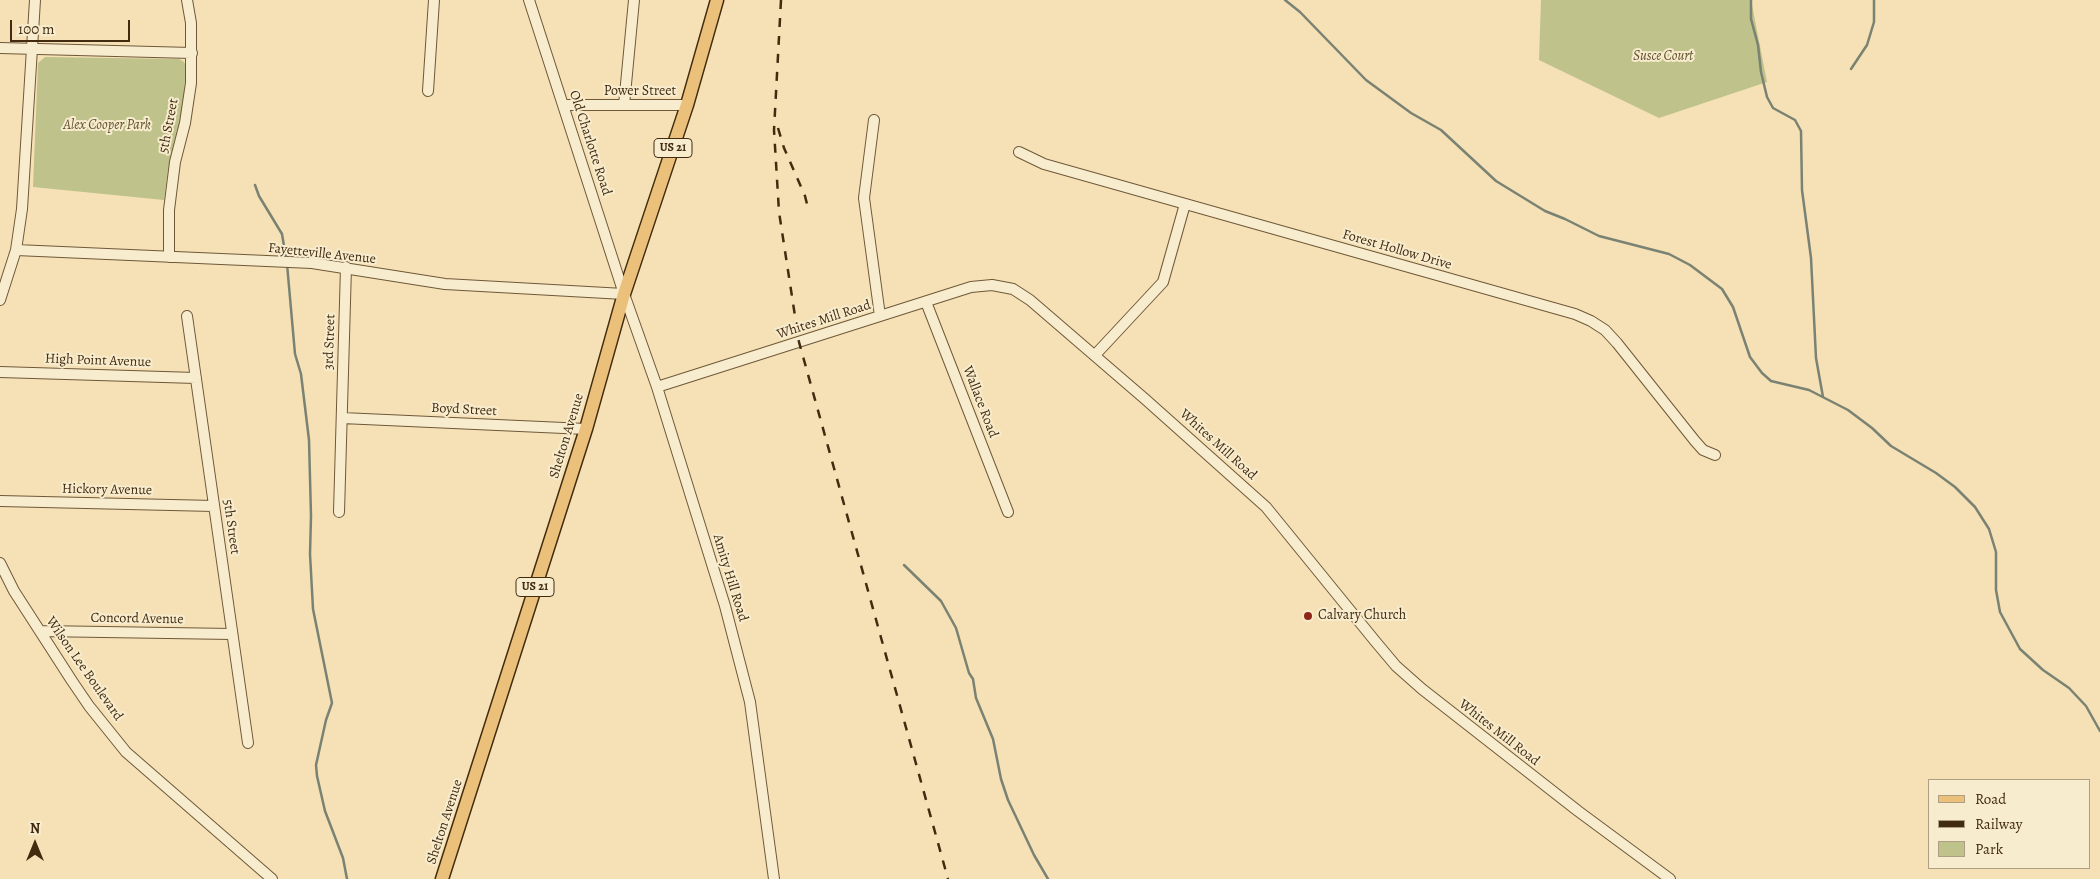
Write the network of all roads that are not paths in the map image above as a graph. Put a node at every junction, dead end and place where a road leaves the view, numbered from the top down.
1 (35, 0) edge
2 (187, 0) edge
3 (434, 0) edge
4 (529, 0) edge
5 (634, 0) edge
6 (717, 0) edge
7 (0, 48) edge
8 (32, 50) junction
9 (192, 53) junction
10 (428, 91) dead end
11 (563, 105) junction
12 (624, 105) junction
13 (687, 105) junction
14 (874, 120) dead end
15 (1019, 152) dead end
16 (1185, 204) junction
17 (16, 250) junction
18 (169, 258) junction
19 (346, 268) junction
20 (624, 294) junction
21 (0, 298) edge
22 (926, 302) junction
23 (187, 316) dead end
24 (880, 316) junction
25 (1094, 355) junction
26 (0, 372) edge
27 (196, 378) junction
28 (657, 387) junction
29 (342, 418) junction
30 (586, 429) junction
31 (1714, 455) dead end
32 (0, 501) edge
33 (214, 506) junction
34 (339, 512) dead end
35 (1008, 512) dead end
36 (0, 563) edge
37 (40, 631) junction
38 (232, 634) junction
39 (248, 743) dead end
40 (272, 879) edge
41 (442, 879) edge
42 (774, 879) edge
43 (1670, 879) edge

1 - 8 street
2 - 9 street, 5th Street
3 - 10 street
4 - 11 street, Old Charlotte Road
5 - 12 street
6 - 13 main road, Shelton Avenue / US 21
7 - 8 street
8 - 9 street
8 - 17 street
9 - 18 street, 5th Street
11 - 12 street, Power Street
11 - 20 street, Old Charlotte Road
12 - 13 street, Power Street
13 - 20 main road, Shelton Avenue / US 21
14 - 24 street
15 - 16 street, Forest Hollow Drive
16 - 25 street
16 - 31 street, Forest Hollow Drive
17 - 18 street, Fayetteville Avenue
17 - 21 street
18 - 19 street, Fayetteville Avenue
19 - 20 street, Fayetteville Avenue
19 - 29 street, 3rd Street
20 - 28 street, Amity Hill Road
20 - 30 main road, Shelton Avenue / US 21
22 - 24 street, Whites Mill Road
22 - 25 street, Whites Mill Road
22 - 35 street, Wallace Road
23 - 27 street, 5th Street
24 - 28 street, Whites Mill Road
25 - 43 street, Whites Mill Road
26 - 27 street, High Point Avenue
27 - 33 street, 5th Street
28 - 42 street, Amity Hill Road
29 - 30 street, Boyd Street
29 - 34 street, 3rd Street
30 - 41 main road, Shelton Avenue / US 21
32 - 33 street, Hickory Avenue
33 - 38 street, 5th Street
36 - 37 street, Wilson Lee Boulevard
37 - 38 street, Concord Avenue
37 - 40 street, Wilson Lee Boulevard
38 - 39 street, 5th Street

